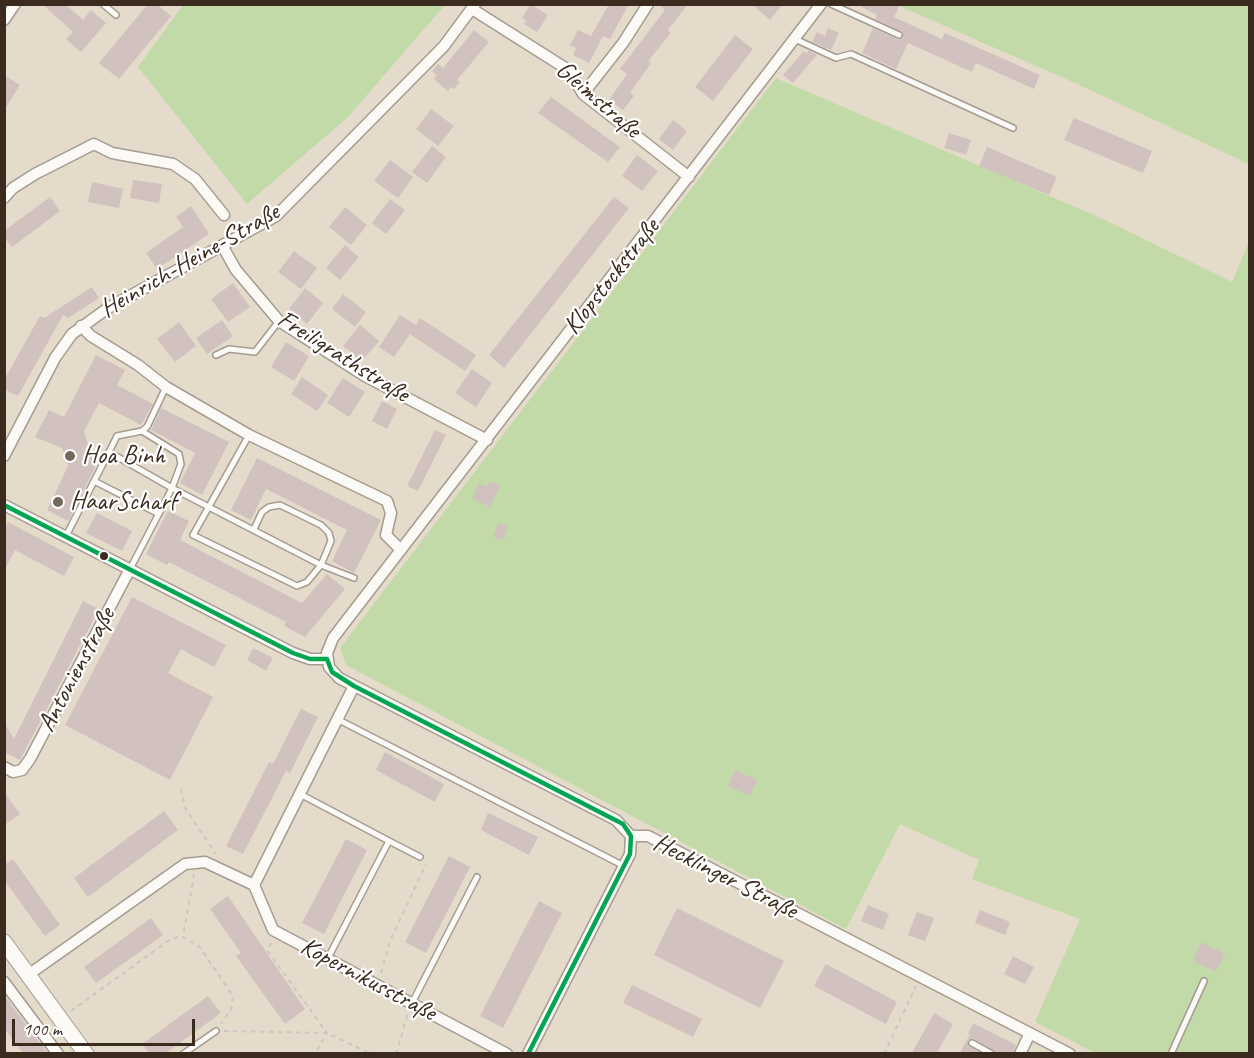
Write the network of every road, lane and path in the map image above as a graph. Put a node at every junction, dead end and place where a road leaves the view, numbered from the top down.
1 (15, 4) edge
2 (103, 4) edge
3 (648, 4) edge
4 (821, 4) edge
5 (831, 4) edge
6 (474, 7) edge
7 (116, 15) dead end
8 (4, 20) edge
9 (899, 35) dead end
10 (795, 39) junction
11 (583, 94) junction
12 (1013, 128) dead end
13 (689, 177) junction
14 (4, 198) edge
15 (224, 215) dead end
16 (223, 247) junction
17 (279, 321) junction
18 (81, 326) junction
19 (216, 355) dead end
20 (166, 387) junction
21 (142, 431) junction
22 (249, 435) junction
23 (487, 440) junction
24 (109, 452) junction
25 (4, 456) edge
26 (94, 481) junction
27 (172, 488) junction
28 (4, 505) edge
29 (210, 506) junction
30 (159, 514) junction
31 (254, 529) junction
32 (66, 536) junction
33 (401, 550) junction
34 (321, 565) junction
35 (130, 569) junction
36 (354, 578) dead end
37 (327, 659) junction
38 (354, 686) junction
39 (337, 719) junction
40 (4, 767) edge
41 (181, 789) dead end
42 (299, 793) junction
43 (631, 836) junction
44 (389, 841) junction
45 (420, 857) joint
46 (196, 863) junction
47 (624, 867) junction
48 (233, 875) junction
49 (477, 877) dead end
50 (254, 885) junction
51 (278, 932) junction
52 (183, 937) junction
53 (4, 942) edge
54 (328, 958) junction
55 (28, 975) junction
56 (921, 976) junction
57 (1204, 981) dead end
58 (4, 982) edge
59 (376, 984) junction
60 (412, 1003) junction
61 (60, 1018) junction
62 (216, 1031) junction
63 (327, 1033) junction
64 (1030, 1033) junction
65 (972, 1043) dead end
66 (58, 1053) edge
67 (86, 1053) edge
68 (183, 1053) edge
69 (315, 1053) edge
70 (371, 1053) edge
71 (396, 1053) edge
72 (507, 1053) edge
73 (528, 1053) edge
74 (884, 1053) edge
75 (992, 1053) edge
76 (1020, 1053) edge
77 (1070, 1053) edge
78 (1171, 1053) edge

1 - 8 street
2 - 7 lane
3 - 11 street
4 - 10 street, Klopstockstraße
5 - 9 lane
6 - 11 street, Gleimstraße
6 - 16 street, Heinrich-Heine-Straße
10 - 12 lane
10 - 13 street, Klopstockstraße
11 - 13 street, Gleimstraße
13 - 23 street, Klopstockstraße
14 - 15 street
16 - 17 street, Freiligrathstraße
16 - 18 street, Heinrich-Heine-Straße
17 - 19 lane
17 - 23 street, Freiligrathstraße
18 - 20 street
18 - 25 street, Heinrich-Heine-Straße
20 - 21 lane
20 - 22 street
21 - 24 lane
21 - 27 lane
22 - 29 lane
22 - 33 street
23 - 33 street, Klopstockstraße
24 - 26 lane
24 - 27 lane
26 - 30 lane
26 - 32 lane
27 - 29 lane
27 - 30 lane
28 - 32 street
29 - 31 lane
29 - 34 lane
30 - 35 lane
31 - 34 lane
31 - 34 lane
32 - 35 street
33 - 37 street, Klopstockstraße
34 - 36 lane
35 - 37 street
35 - 40 street, Antonienstraße
37 - 38 street, Hecklinger Straße
38 - 39 street
38 - 43 street, Hecklinger Straße
39 - 42 street
39 - 47 lane
41 - 48 path
42 - 44 lane
42 - 50 street
43 - 47 street
43 - 56 street, Hecklinger Straße
44 - 45 lane
44 - 54 lane
45 - 59 path
46 - 48 street
46 - 52 path
46 - 55 street
47 - 73 street
48 - 50 street
49 - 60 lane
50 - 51 street, Kopernikusstraße
51 - 54 street, Kopernikusstraße
51 - 63 path
52 - 61 path
52 - 62 path
53 - 55 main road
54 - 59 street, Kopernikusstraße
55 - 61 main road
56 - 64 street, Hecklinger Straße
56 - 74 path
57 - 78 lane
58 - 66 street
59 - 60 street, Kopernikusstraße
60 - 71 path
60 - 72 street, Kopernikusstraße
61 - 67 main road
62 - 63 path
62 - 68 lane
63 - 69 path
63 - 70 path
64 - 76 street
64 - 77 street, Hecklinger Straße
65 - 75 lane

